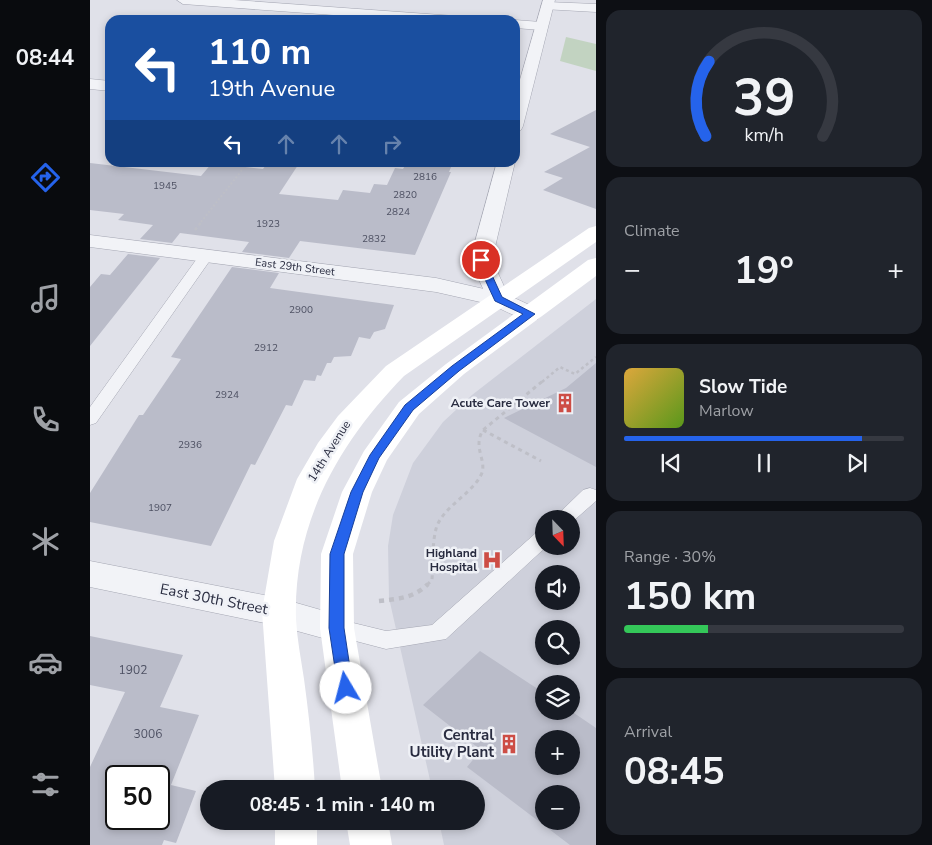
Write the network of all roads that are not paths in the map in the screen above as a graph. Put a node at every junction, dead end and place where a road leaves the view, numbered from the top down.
1 (183, 0) edge
2 (548, 3) edge
3 (596, 8) edge
4 (387, 15) edge
5 (520, 24) edge
6 (541, 26) junction
7 (90, 84) edge
8 (105, 86) edge
9 (520, 105) edge
10 (505, 167) edge
11 (596, 232) edge
12 (90, 241) edge
13 (206, 256) junction
14 (596, 265) edge
15 (498, 299) junction
16 (530, 314) junction
17 (90, 419) edge
18 (590, 495) dead end
19 (574, 510) edge
20 (535, 545) edge
21 (90, 574) edge
22 (278, 612) junction
23 (337, 628) junction
24 (295, 780) edge
25 (361, 780) edge
26 (296, 830) edge
27 (368, 830) edge
28 (296, 845) edge
29 (371, 845) edge

1 - 4 street
2 - 3 street
2 - 6 street
5 - 6 street
6 - 9 street
7 - 8 street
10 - 15 street
11 - 15 main road, 14th Avenue
12 - 13 street, East 29th Street
13 - 15 street, East 29th Street
13 - 17 lane
14 - 16 main road
15 - 16 street, East 29th Street
15 - 22 main road, 14th Avenue
16 - 23 main road
18 - 19 lane
20 - 23 lane
21 - 22 street, East 30th Street
22 - 23 street, East 30th Street
22 - 24 main road, 14th Avenue
23 - 25 main road
26 - 28 main road
27 - 29 main road

